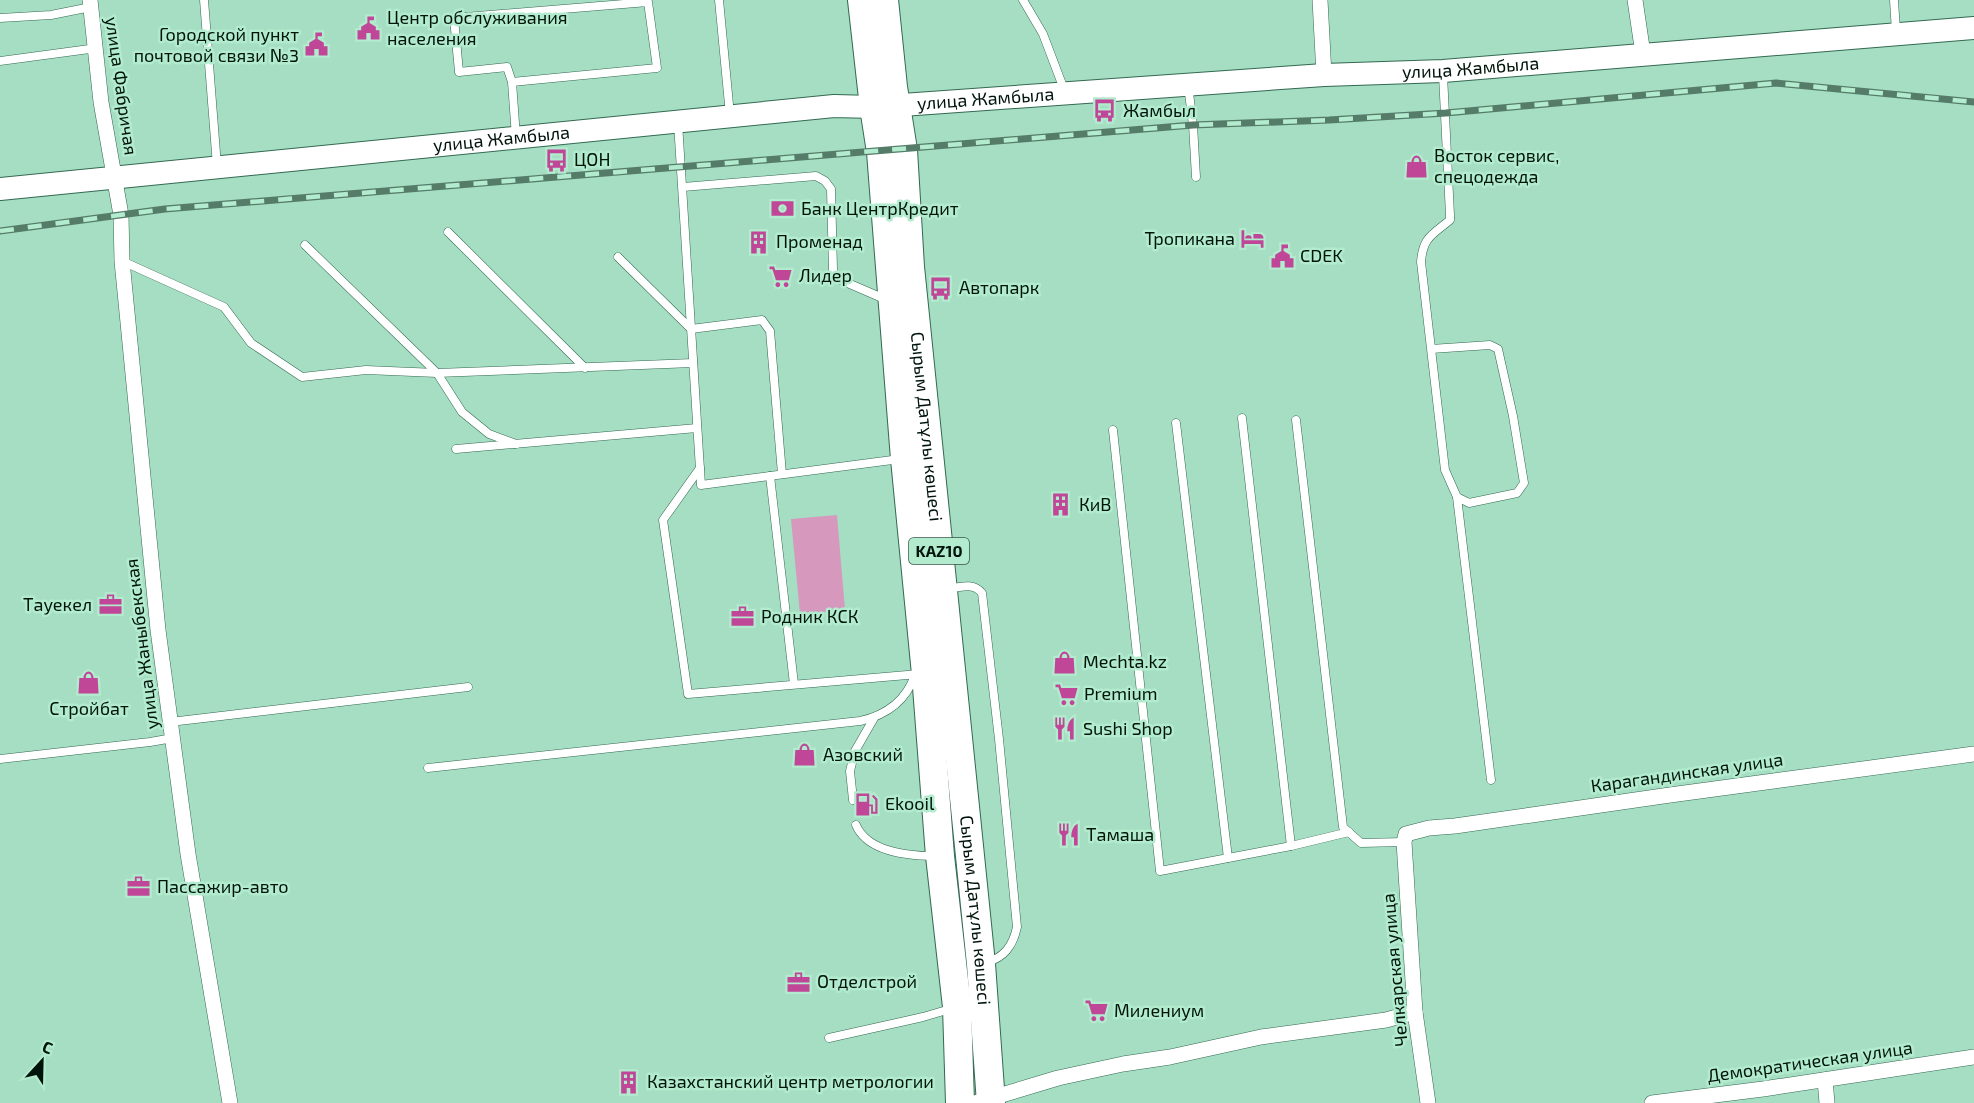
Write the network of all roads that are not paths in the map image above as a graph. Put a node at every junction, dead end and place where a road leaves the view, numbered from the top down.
1 (204, 0) edge
2 (719, 0) edge
3 (862, 0) edge
4 (884, 0) edge
5 (1023, 0) edge
6 (1320, 0) edge
7 (1635, 0) edge
8 (1894, 0) edge
9 (91, 4) edge
10 (0, 18) edge
11 (1974, 28) edge
12 (1896, 33) junction
13 (97, 48) junction
14 (1643, 54) junction
15 (0, 61) edge
16 (1443, 71) junction
17 (1324, 75) junction
18 (512, 82) junction
19 (1188, 85) junction
20 (1065, 93) junction
21 (885, 106) junction
22 (730, 116) junction
23 (678, 121) junction
24 (516, 137) junction
25 (217, 167) junction
26 (114, 177) junction
27 (1196, 177) dead end
28 (683, 186) junction
29 (0, 189) edge
30 (447, 232) dead end
31 (305, 245) dead end
32 (618, 257) dead end
33 (122, 261) junction
34 (893, 302) junction
35 (691, 329) junction
36 (1431, 349) junction
37 (693, 363) junction
38 (585, 368) junction
39 (437, 373) junction
40 (1242, 418) dead end
41 (1296, 420) dead end
42 (1176, 423) dead end
43 (697, 428) junction
44 (1113, 430) dead end
45 (516, 444) junction
46 (456, 449) dead end
47 (905, 459) junction
48 (700, 468) junction
49 (782, 474) junction
50 (770, 476) junction
51 (1457, 497) junction
52 (943, 589) junction
53 (920, 674) junction
54 (794, 684) junction
55 (468, 687) dead end
56 (874, 718) junction
57 (170, 722) junction
58 (172, 738) junction
59 (1974, 754) edge
60 (0, 759) edge
61 (428, 768) dead end
62 (1491, 780) dead end
63 (853, 800) dead end
64 (856, 825) dead end
65 (1349, 832) junction
66 (1405, 838) junction
67 (1291, 846) junction
68 (940, 856) junction
69 (1228, 858) junction
70 (981, 964) junction
71 (970, 1004) junction
72 (1415, 1012) junction
73 (829, 1038) dead end
74 (1974, 1057) edge
75 (1825, 1080) junction
76 (986, 1101) edge
77 (230, 1103) edge
78 (960, 1103) edge
79 (1428, 1103) edge
80 (1652, 1103) edge
81 (1827, 1103) edge

1 - 25 lane
2 - 22 lane
3 - 21 highway, Сырым Датұлы көшесі / KAZ10
4 - 21 highway, Сырым Датұлы көшесі / KAZ10
5 - 20 lane
6 - 17 street
7 - 14 street
8 - 12 lane
9 - 10 lane
9 - 13 street, улица Фабричая
11 - 12 street, улица Жамбыла
12 - 14 street, улица Жамбыла
13 - 15 lane
13 - 26 street, улица Фабричая
14 - 16 street, улица Жамбыла
16 - 17 street, улица Жамбыла
16 - 36 lane
17 - 19 street, улица Жамбыла
18 - 18 lane
18 - 24 lane
19 - 20 street, улица Жамбыла
19 - 27 lane
20 - 21 street, улица Жамбыла
21 - 22 street, улица Жамбыла
21 - 34 highway, Сырым Датұлы көшесі / KAZ10
21 - 52 highway, Сырым Датұлы көшесі / KAZ10
22 - 23 street, улица Жамбыла
23 - 24 street, улица Жамбыла
23 - 28 lane
24 - 25 street, улица Жамбыла
25 - 26 street, улица Жамбыла
26 - 29 street, улица Жамбыла
26 - 33 street, улица Жаныбекская
28 - 34 lane
28 - 35 lane
30 - 38 lane
31 - 39 lane
32 - 35 lane
33 - 39 lane
33 - 57 street, улица Жаныбекская
34 - 47 highway, Сырым Датұлы көшесі / KAZ10
35 - 37 lane
35 - 49 lane
36 - 51 lane
36 - 51 lane
37 - 38 lane
37 - 43 lane
38 - 39 lane
39 - 45 lane
40 - 67 lane
41 - 65 lane
42 - 69 lane
43 - 45 lane
43 - 48 lane
44 - 69 lane
45 - 46 lane
47 - 49 lane
47 - 53 highway, Сырым Датұлы көшесі / KAZ10
48 - 50 lane
48 - 54 lane
49 - 50 lane
50 - 54 lane
51 - 62 lane
52 - 70 highway, Сырым Датұлы көшесі / KAZ10
52 - 70 lane
53 - 54 lane
53 - 56 lane
53 - 68 highway, Сырым Датұлы көшесі / KAZ10
55 - 57 lane
56 - 61 lane
56 - 63 lane
57 - 58 street, улица Жаныбекская
58 - 60 lane
58 - 77 street, улица Жаныбекская
59 - 66 street, Карагандинская улица
64 - 68 lane
65 - 66 lane
65 - 67 lane
66 - 72 street, Челкарская улица
67 - 69 lane
68 - 71 highway, Сырым Датұлы көшесі / KAZ10
70 - 71 highway, Сырым Датұлы көшесі / KAZ10
71 - 73 lane
71 - 76 highway, Сырым Датұлы көшесі / KAZ10
71 - 78 highway, Сырым Датұлы көшесі / KAZ10
72 - 76 street
72 - 79 street, Челкарская улица
74 - 75 street, Демократическая улица
75 - 80 street, Демократическая улица
75 - 81 street

